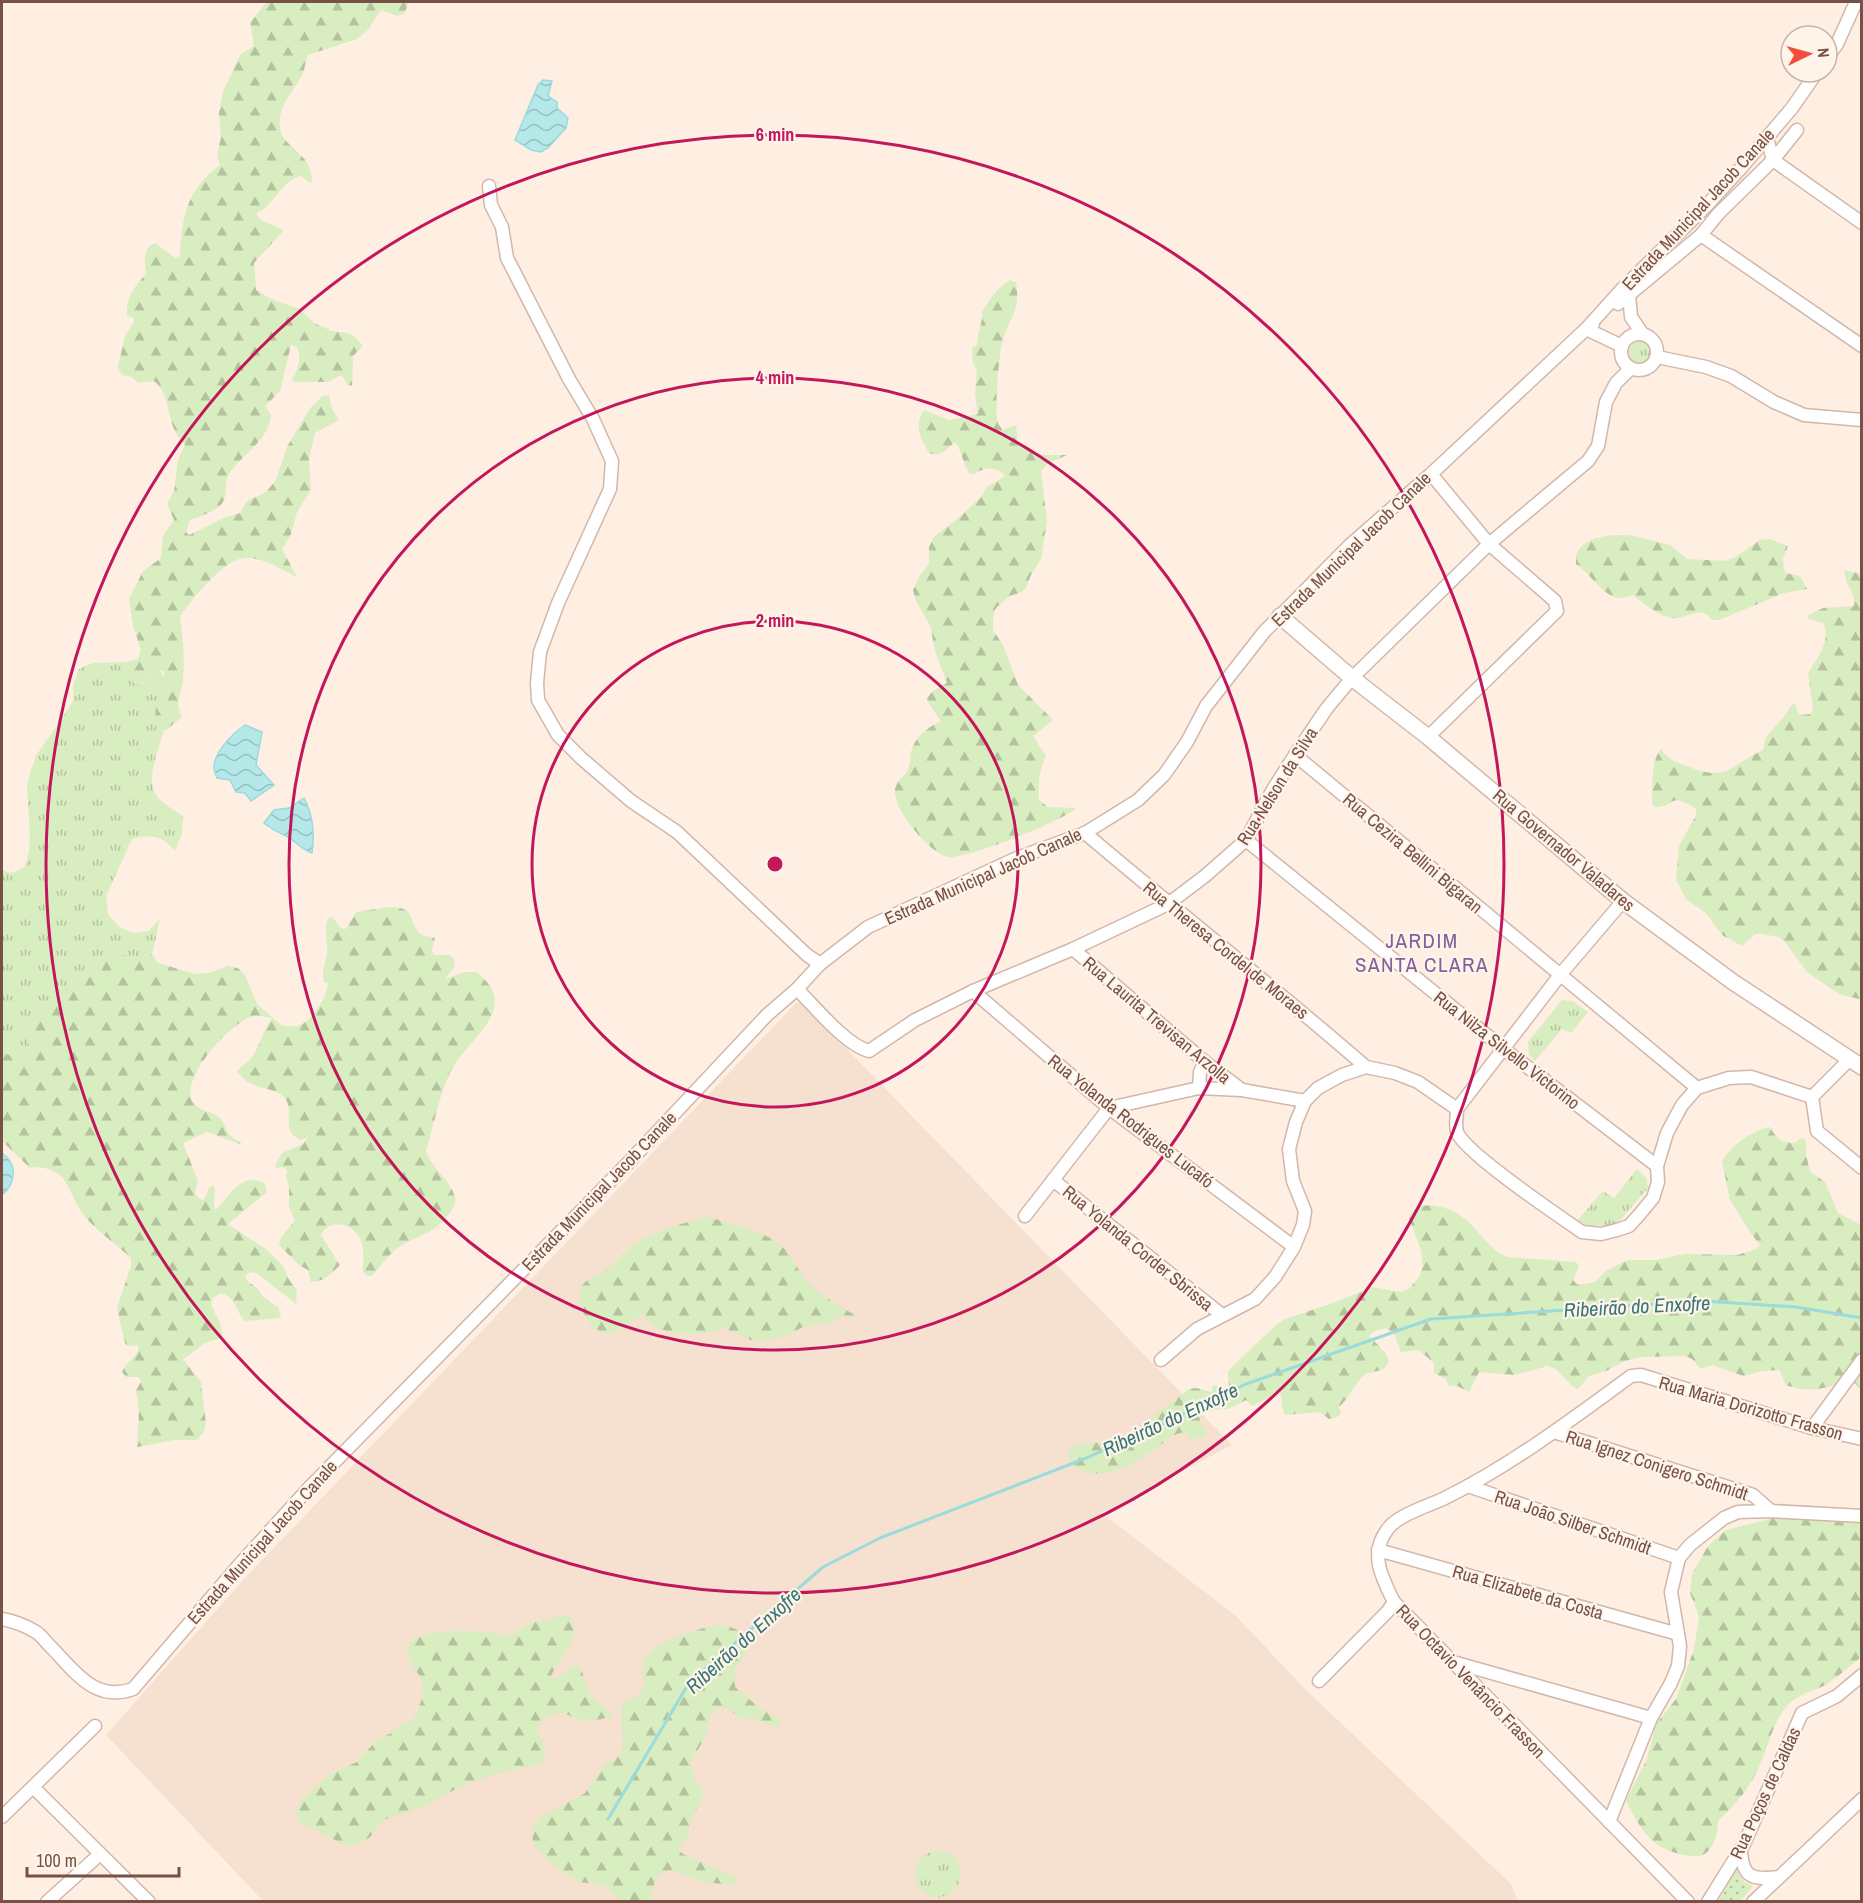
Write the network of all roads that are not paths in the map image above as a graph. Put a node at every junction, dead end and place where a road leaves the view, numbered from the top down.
1 (1856, 2) edge
2 (1839, 40) edge
3 (1809, 84) edge
4 (1797, 130) dead end
5 (1767, 138) junction
6 (1773, 160) junction
7 (489, 186) dead end
8 (1862, 223) edge
9 (1701, 235) junction
10 (1629, 295) junction
11 (1587, 329) junction
12 (1642, 333) junction
13 (1622, 346) junction
14 (1862, 346) edge
15 (1657, 357) junction
16 (1631, 368) junction
17 (1862, 420) edge
18 (1431, 474) junction
19 (1489, 544) junction
20 (1280, 616) junction
21 (1352, 678) junction
22 (1428, 737) junction
23 (1295, 755) junction
24 (1085, 833) junction
25 (1246, 840) junction
26 (1623, 901) junction
27 (1168, 904) junction
28 (1073, 949) junction
29 (820, 964) junction
30 (1560, 975) junction
31 (797, 989) junction
32 (973, 991) junction
33 (1504, 1049) junction
34 (1205, 1062) junction
35 (1856, 1063) edge
36 (1366, 1067) junction
37 (1199, 1088) junction
38 (1697, 1088) junction
39 (1242, 1090) junction
40 (1812, 1097) junction
41 (1305, 1101) junction
42 (1109, 1108) junction
43 (1457, 1109) junction
44 (1657, 1166) junction
45 (1862, 1168) edge
46 (1053, 1180) junction
47 (1025, 1216) dead end
48 (1294, 1246) junction
49 (1222, 1315) junction
50 (1161, 1360) dead end
51 (1862, 1360) edge
52 (1812, 1428) junction
53 (1554, 1432) junction
54 (1862, 1439) edge
55 (1468, 1486) junction
56 (1772, 1511) junction
57 (1862, 1516) edge
58 (1378, 1550) junction
59 (1679, 1558) junction
60 (1394, 1602) junction
61 (2, 1619) edge
62 (1678, 1634) junction
63 (1452, 1662) junction
64 (1862, 1675) edge
65 (1319, 1681) dead end
66 (1652, 1718) junction
67 (95, 1726) dead end
68 (33, 1788) junction
69 (1862, 1799) edge
70 (2, 1817) edge
71 (1609, 1822) junction
72 (1741, 1849) junction
73 (100, 1854) junction
74 (1779, 1877) junction
75 (47, 1902) edge
76 (149, 1902) edge
77 (1688, 1902) edge
78 (1708, 1902) edge
79 (1753, 1902) edge

1 - 2 street
3 - 5 street, Estrada Municipal Jacob Canale
4 - 6 street
5 - 6 street
5 - 11 street, Estrada Municipal Jacob Canale
6 - 8 street
6 - 9 street
7 - 29 street
9 - 10 street
9 - 14 street
10 - 11 street
10 - 12 street
11 - 13 street
11 - 18 street, Estrada Municipal Jacob Canale
12 - 13 street
12 - 15 street
13 - 16 street
15 - 16 street
15 - 17 street
16 - 19 street, Rua Nelson da Silva
18 - 19 street
18 - 20 street, Estrada Municipal Jacob Canale
19 - 21 street, Rua Nelson da Silva
19 - 22 street
20 - 21 street, Rua Governador Valadares
20 - 24 street, Estrada Municipal Jacob Canale
21 - 22 street, Rua Governador Valadares
21 - 23 street, Rua Nelson da Silva
22 - 26 street, Rua Governador Valadares
23 - 25 street, Rua Nelson da Silva
23 - 30 street, Rua Cezira Bellini Bigaran
24 - 27 street, Rua Theresa Cordel de Moraes
24 - 29 street, Estrada Municipal Jacob Canale
25 - 27 street, Rua Nelson da Silva
25 - 33 street, Rua Nilza Silvello Victorino
26 - 30 street
26 - 35 street, Rua Governador Valadares
27 - 28 street, Rua Nelson da Silva
27 - 36 street, Rua Theresa Cordel de Moraes
28 - 32 street, Rua Nelson da Silva
28 - 34 street, Rua Laurita Trevisan Arzolla
29 - 31 street, Estrada Municipal Jacob Canale
30 - 33 street
30 - 38 street, Rua Cezira Bellini Bigaran
31 - 32 street, Rua Nelson da Silva
31 - 61 street, Estrada Municipal Jacob Canale
32 - 42 street, Rua Yolanda Rodrigues Lucafó
33 - 43 street
33 - 44 street, Rua Nilza Silvello Victorino
34 - 37 street
34 - 39 street, Rua Laurita Trevisan Arzolla
35 - 40 street
36 - 41 street
36 - 43 street
37 - 39 street
37 - 42 street
38 - 40 street
38 - 44 street
39 - 41 street
40 - 45 street
41 - 48 street
42 - 46 street
42 - 48 street, Rua Yolanda Rodrigues Lucafó
43 - 44 street
46 - 47 street
46 - 49 street, Rua Yolanda Corder Sbrissa
48 - 49 street
49 - 50 street
51 - 52 street
52 - 53 street, Rua Maria Dorizotto Frasson
52 - 54 street, Rua Maria Dorizotto Frasson
53 - 55 street
53 - 56 street, Rua Ignez Conigero Schmidt
55 - 58 street
55 - 59 street, Rua João Silber Schmidt
56 - 57 street
56 - 59 street
58 - 60 street, Rua Octavio Venâncio Frasson
58 - 62 street, Rua Elizabete da Costa
59 - 62 street
60 - 63 street, Rua Octavio Venâncio Frasson
60 - 65 street
62 - 66 street
63 - 66 street
63 - 71 street, Rua Octavio Venâncio Frasson
64 - 72 street, Rua Poços de Caldas
66 - 71 street
67 - 68 street
68 - 70 street
68 - 73 street
69 - 74 street
71 - 77 street, Rua Octavio Venâncio Frasson
72 - 74 street
72 - 78 street, Rua Poços de Caldas
73 - 75 street
73 - 76 street
74 - 79 street

